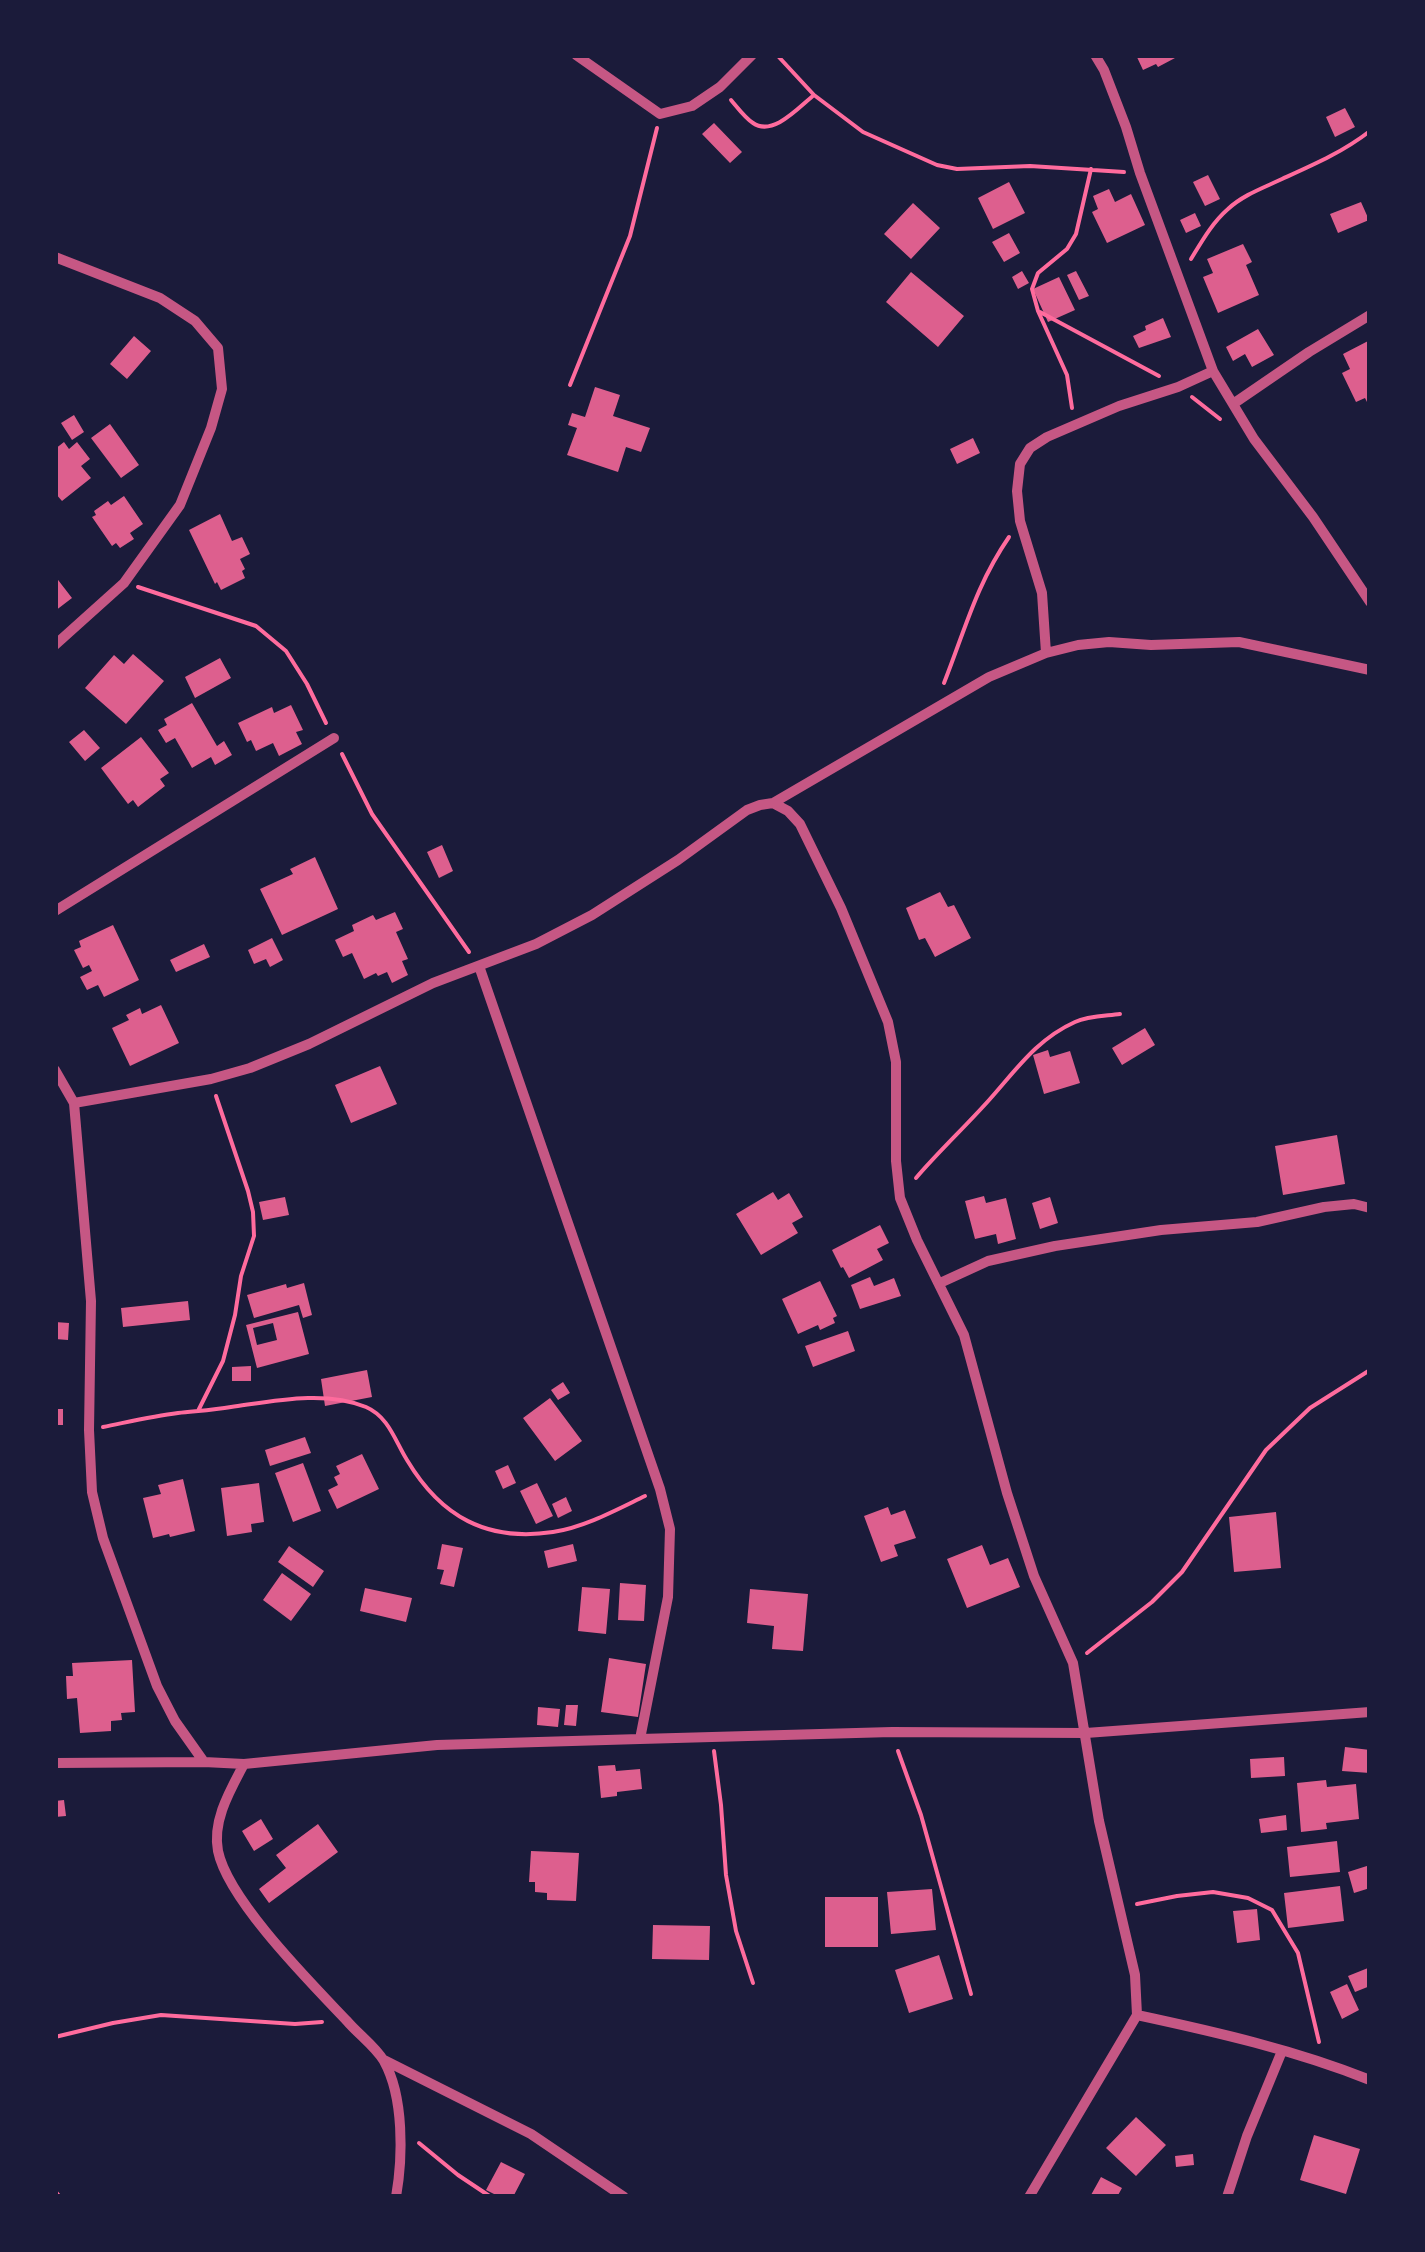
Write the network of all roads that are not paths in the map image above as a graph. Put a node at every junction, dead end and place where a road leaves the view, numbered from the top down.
1 (576, 55) edge
2 (752, 55) edge
3 (1095, 55) edge
4 (55, 257) edge
5 (1370, 315) edge
6 (1213, 370) junction
7 (1233, 404) junction
8 (1370, 602) edge
9 (55, 645) edge
10 (1046, 653) junction
11 (1369, 668) edge
12 (334, 738) dead end
13 (773, 803) junction
14 (55, 911) edge
15 (479, 966) junction
16 (55, 1070) edge
17 (74, 1104) junction
18 (1370, 1208) edge
19 (940, 1284) junction
20 (1370, 1712) edge
21 (1086, 1733) junction
22 (640, 1738) junction
23 (204, 1762) junction
24 (55, 1763) edge
25 (244, 1764) junction
26 (1137, 2016) junction
27 (1282, 2051) junction
28 (383, 2060) junction
29 (1370, 2080) edge
30 (396, 2197) edge
31 (624, 2197) edge
32 (1029, 2197) edge
33 (1227, 2197) edge

1 - 2 street
3 - 6 street
4 - 9 street
5 - 7 street
6 - 7 street
6 - 10 street
7 - 8 street
10 - 11 street
10 - 13 street
12 - 14 street
13 - 15 street
13 - 19 street
15 - 17 street
15 - 22 street
16 - 17 street
17 - 23 street
18 - 19 street
19 - 21 street
20 - 21 street
21 - 22 street
21 - 26 street
22 - 25 street
23 - 24 street
23 - 25 street
25 - 28 street
26 - 27 street
26 - 32 street
27 - 29 street
27 - 33 street
28 - 30 street
28 - 31 street

